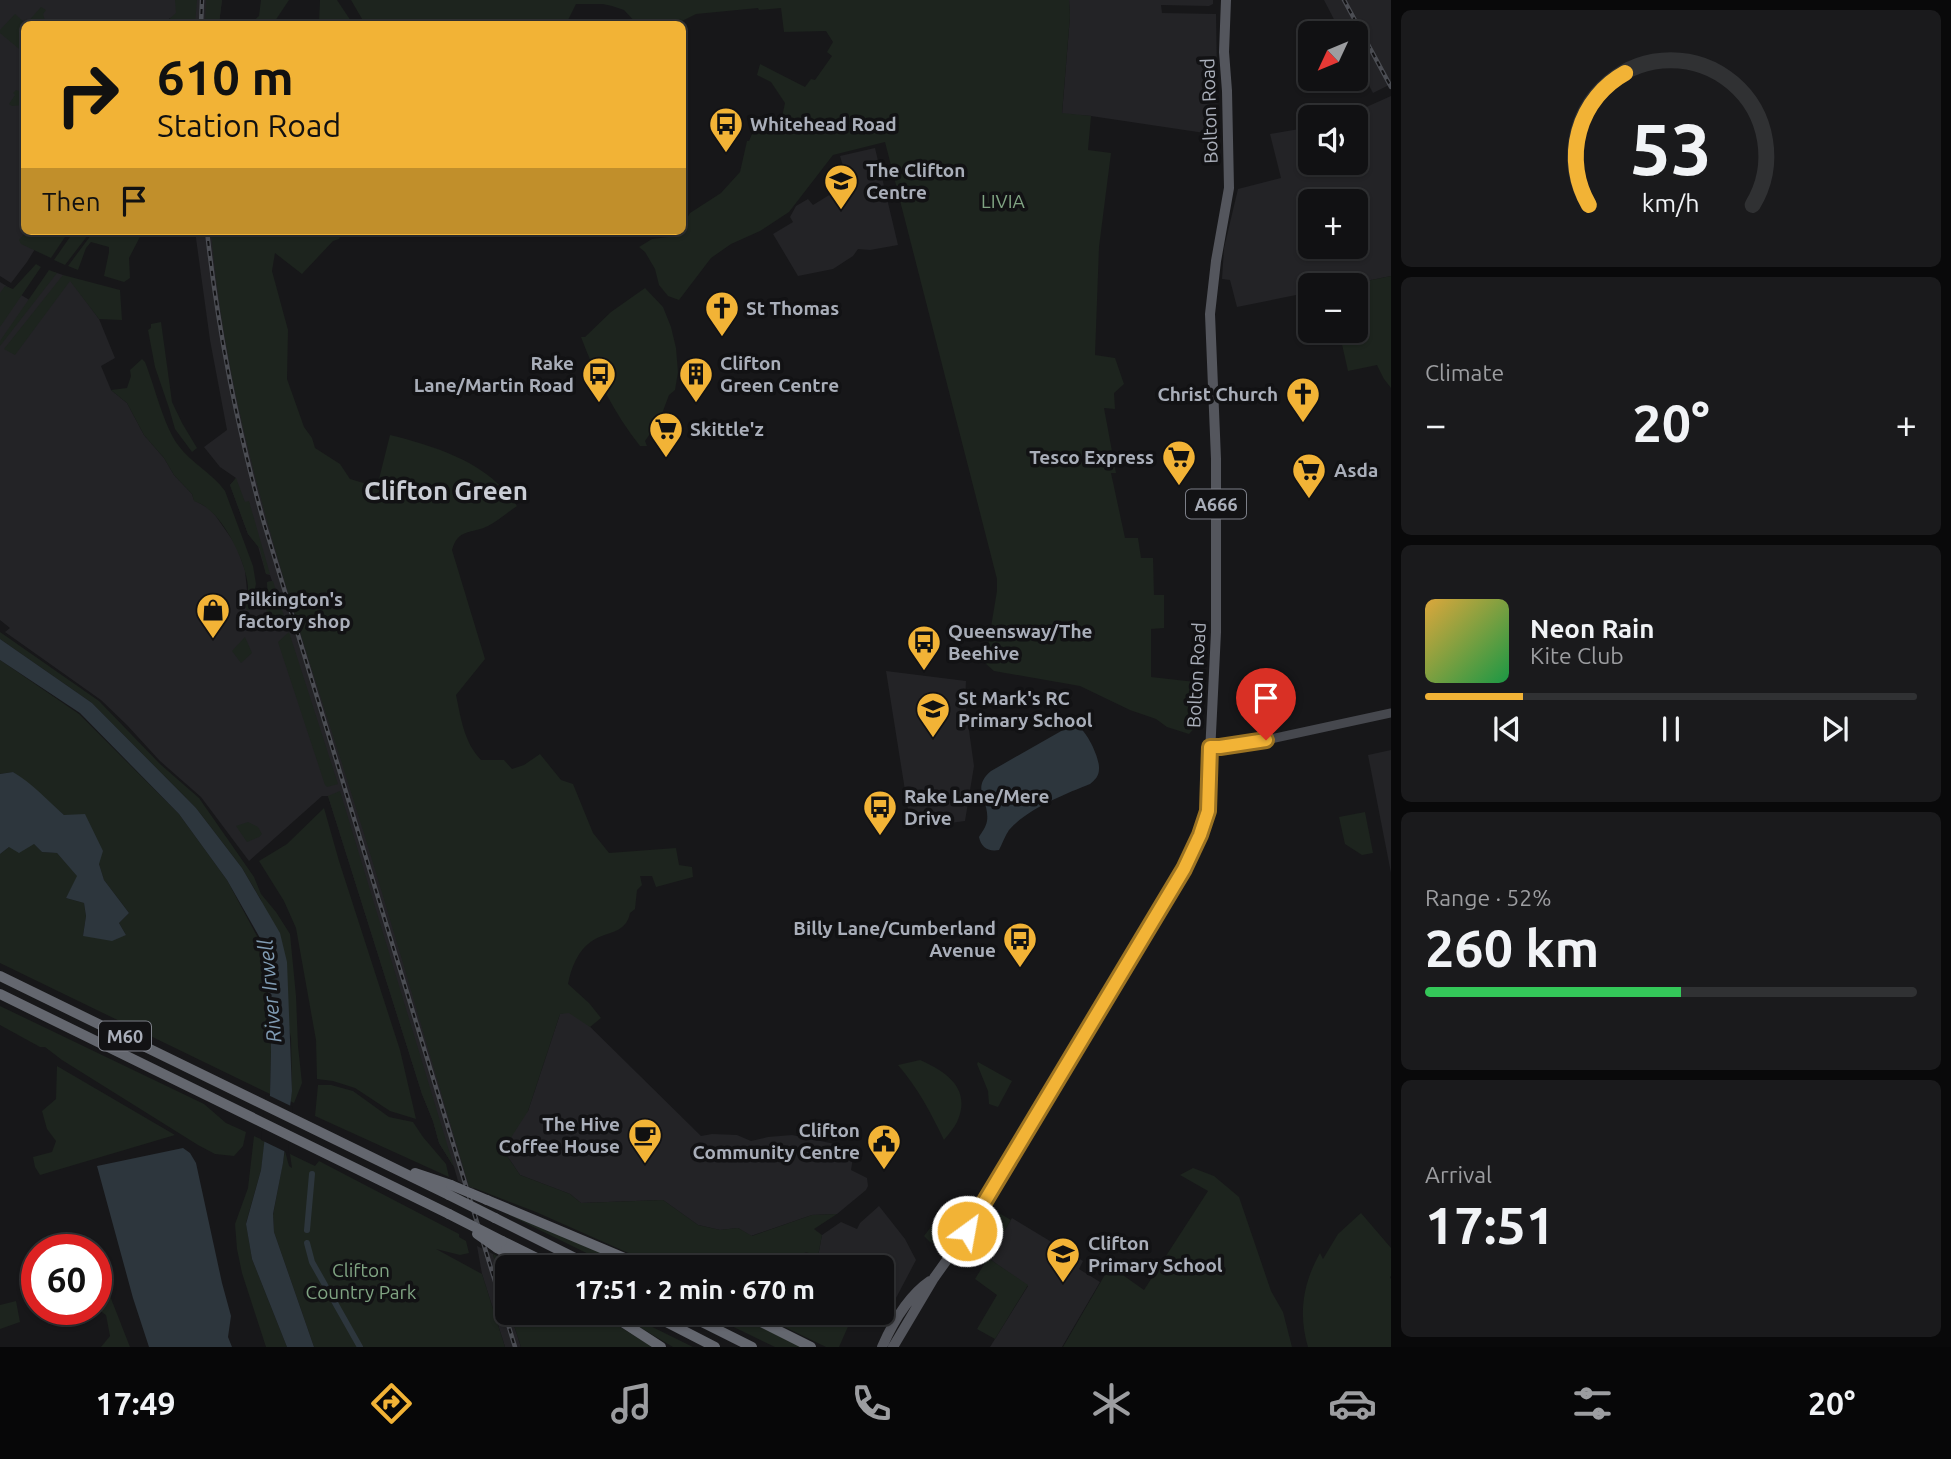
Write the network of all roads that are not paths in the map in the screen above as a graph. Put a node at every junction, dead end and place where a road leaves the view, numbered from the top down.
1 (1226, 0) edge
2 (1391, 713) edge
3 (1210, 747) junction
4 (0, 976) edge
5 (0, 995) edge
6 (450, 1190) junction
7 (500, 1244) junction
8 (515, 1255) edge
9 (526, 1255) edge
10 (569, 1255) edge
11 (617, 1255) edge
12 (934, 1278) junction
13 (627, 1325) edge
14 (672, 1325) edge
15 (708, 1325) edge
16 (767, 1325) edge
17 (661, 1347) edge
18 (715, 1347) edge
19 (752, 1347) edge
20 (811, 1347) edge
21 (882, 1347) edge
22 (893, 1347) edge

1 - 3 main road, Bolton Road / A666
2 - 3 main road
3 - 12 main road, Bolton Road / A666
4 - 6 highway, M60
5 - 7 highway, M60, bridge
6 - 10 highway, M60, bridge
6 - 11 highway, M60, bridge
7 - 8 highway, M60
7 - 9 highway, M60
12 - 21 main road, Bolton Road / A666
12 - 22 main road, Bolton Road / A666
13 - 17 highway
14 - 18 highway
15 - 19 highway
16 - 20 highway

